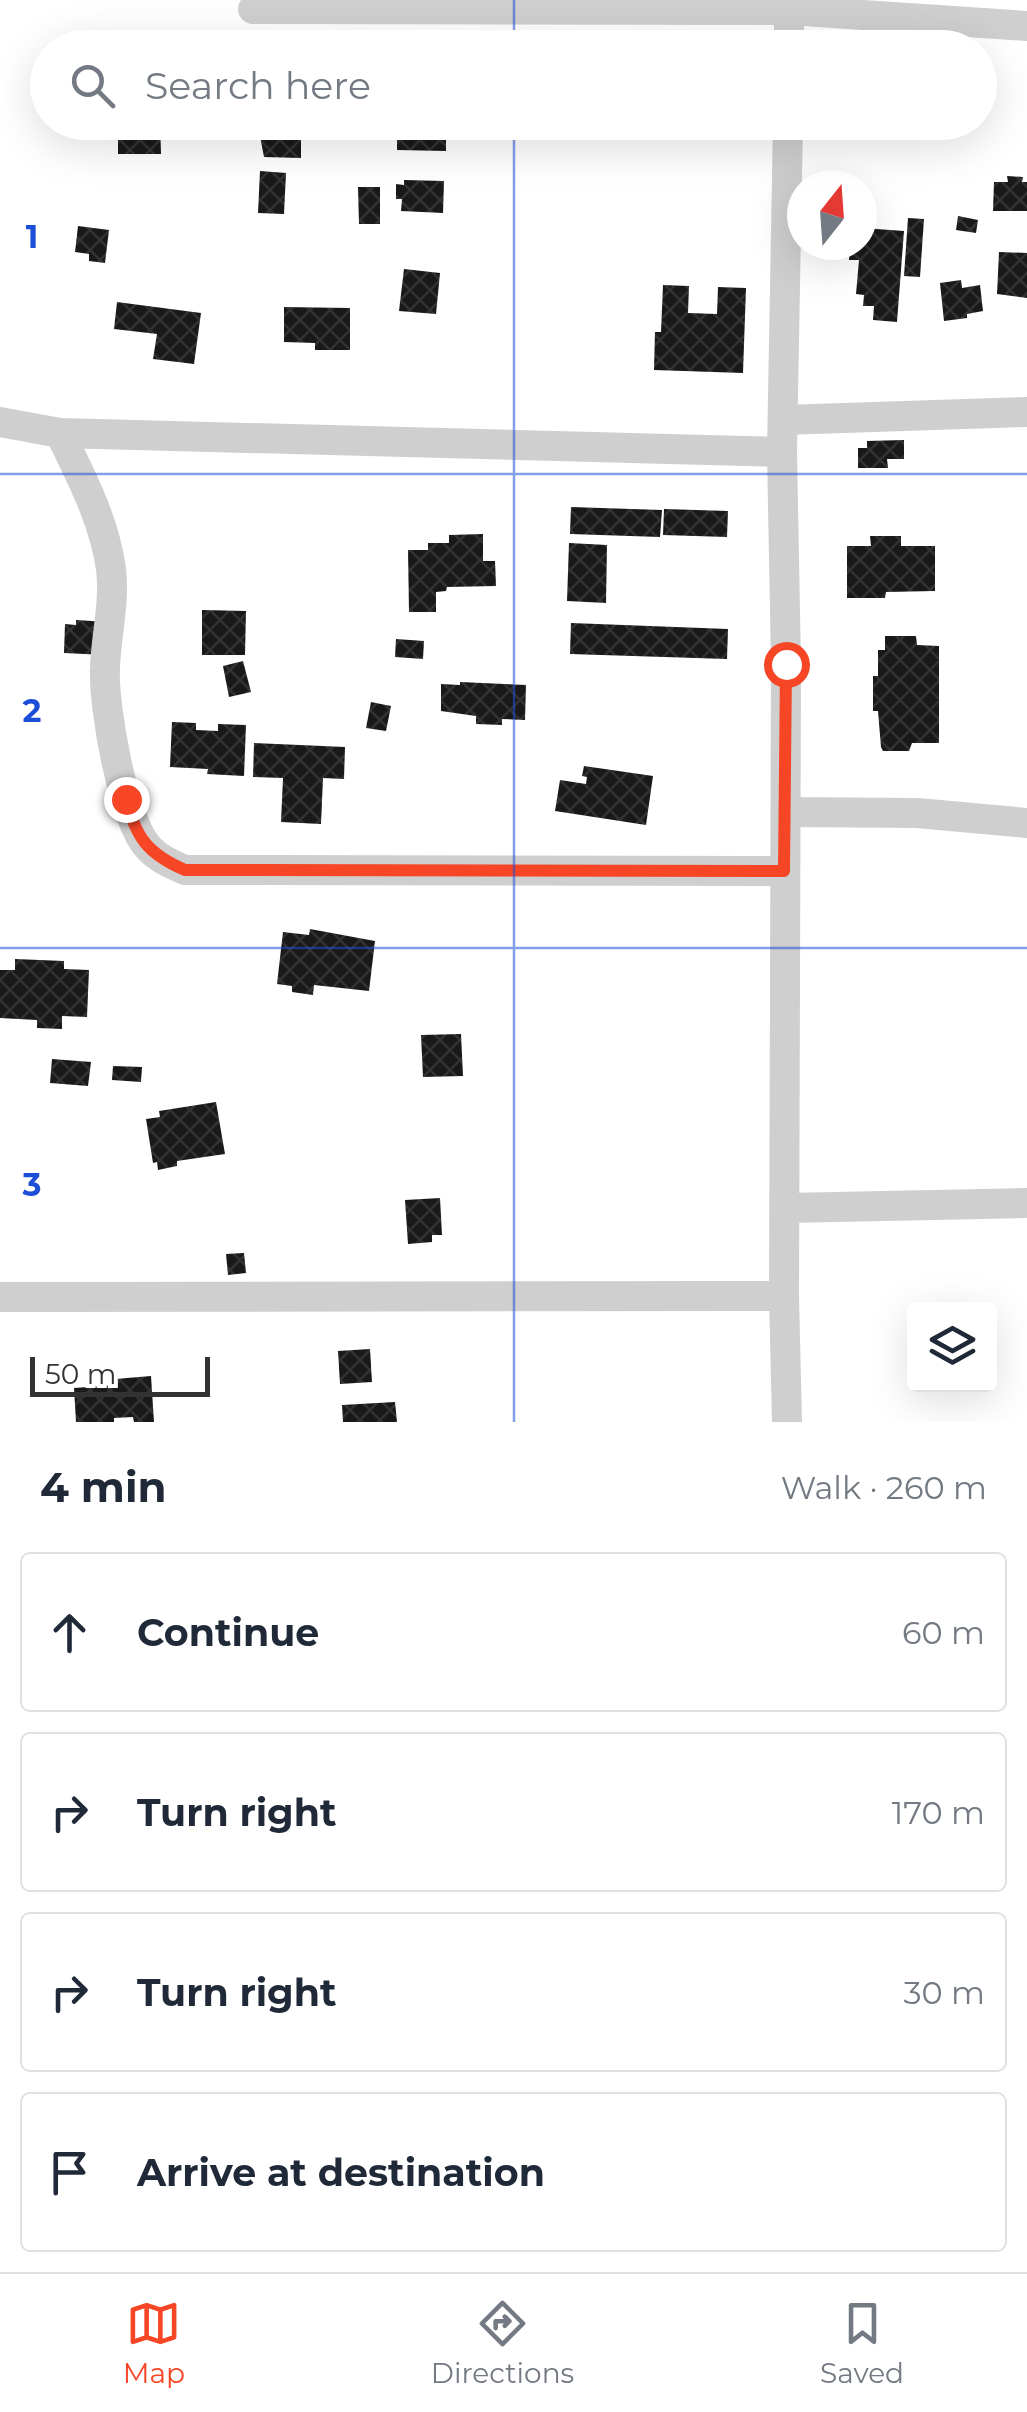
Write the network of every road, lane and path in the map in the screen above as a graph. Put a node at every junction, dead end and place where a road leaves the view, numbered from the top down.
1 (789, 5) edge
2 (253, 9) dead end
3 (1027, 26) edge
4 (788, 140) edge
5 (1027, 412) edge
6 (783, 420) junction
7 (0, 422) edge
8 (60, 433) junction
9 (782, 452) junction
10 (786, 812) junction
11 (1027, 823) edge
12 (784, 871) junction
13 (1027, 1203) edge
14 (786, 1208) junction
15 (784, 1296) junction
16 (0, 1297) edge
17 (787, 1422) edge

1 - 2 street
1 - 3 street
4 - 6 street
5 - 6 street
6 - 9 street
7 - 8 street
8 - 9 street
8 - 12 street
9 - 10 street
10 - 11 street
10 - 12 street
12 - 14 street
13 - 14 street
14 - 15 street
15 - 16 street
15 - 17 street

